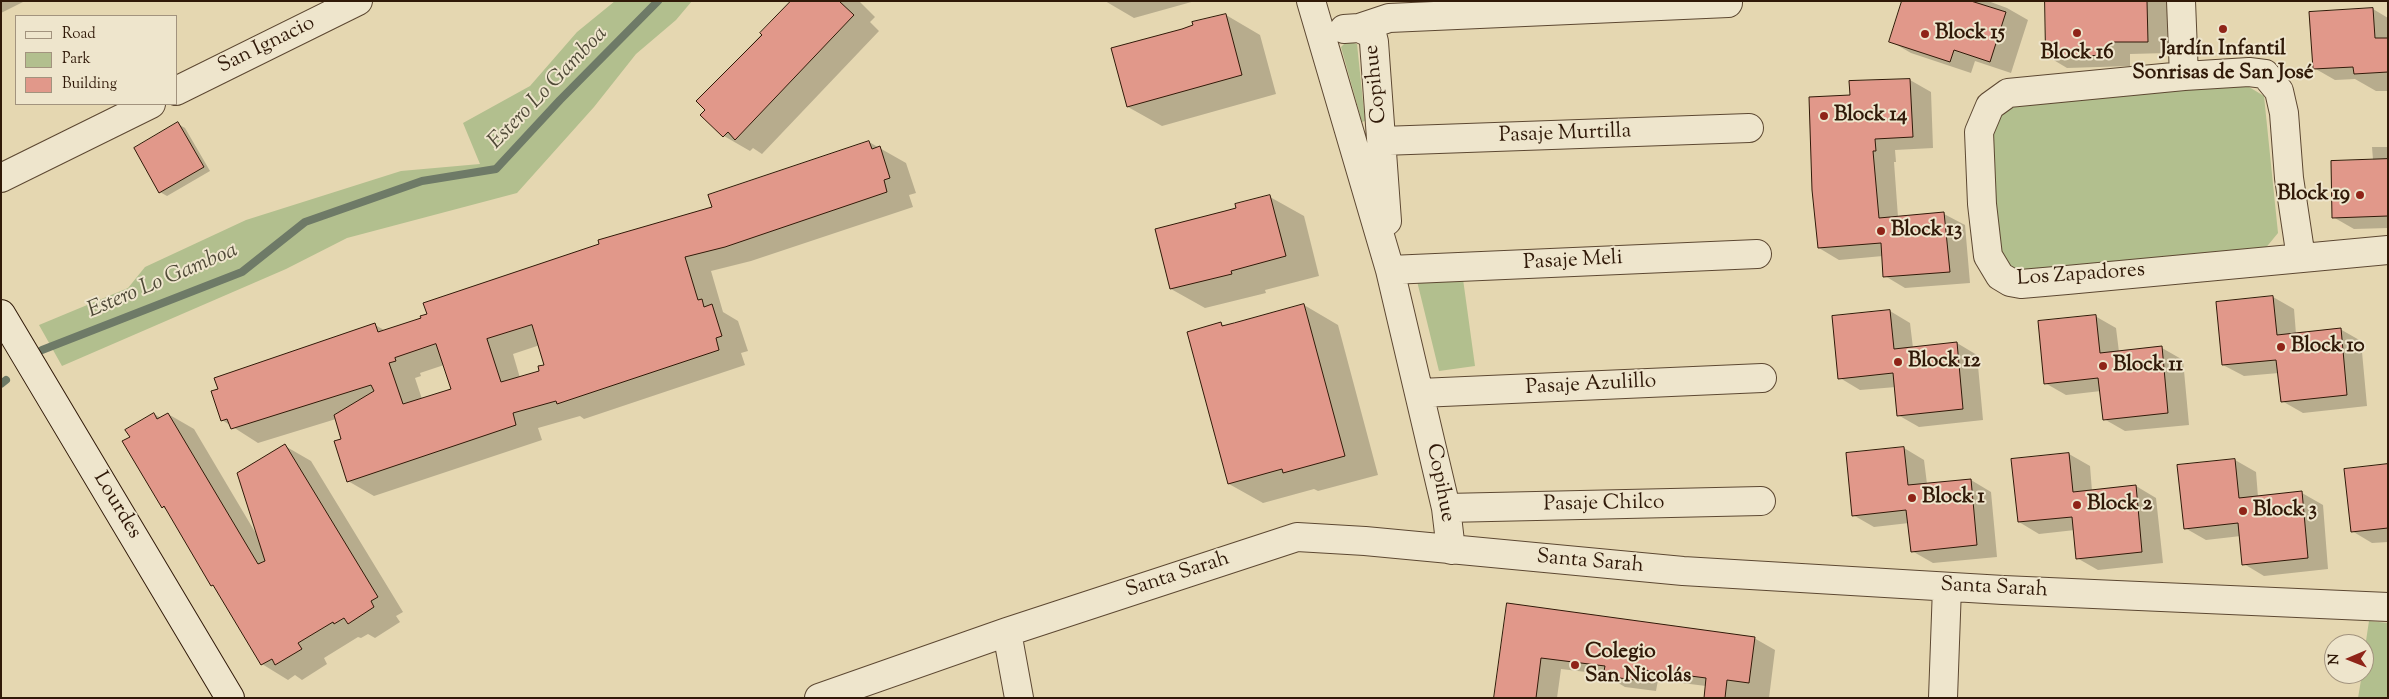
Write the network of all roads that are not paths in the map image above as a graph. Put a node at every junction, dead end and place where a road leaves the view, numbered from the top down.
1 (358, 1) edge
2 (1311, 1) edge
3 (2181, 1) edge
4 (1728, 3) dead end
5 (1359, 28) junction
6 (1326, 52) junction
7 (2184, 76) junction
8 (178, 91) edge
9 (150, 105) edge
10 (1749, 128) dead end
11 (1382, 141) junction
12 (1, 178) edge
13 (2388, 250) edge
14 (1756, 254) dead end
15 (2301, 258) junction
16 (1390, 270) junction
17 (1, 314) edge
18 (1762, 378) dead end
19 (1420, 393) junction
20 (1761, 501) dead end
21 (1446, 508) junction
22 (1451, 550) junction
23 (1947, 587) junction
24 (2388, 607) edge
25 (1007, 632) junction
26 (230, 698) edge
27 (819, 698) edge
28 (1019, 698) edge
29 (1943, 698) edge

1 - 8 street, San Ignacio
2 - 6 street
3 - 7 street
4 - 5 street
5 - 6 street, Copihue
5 - 11 street, Copihue
6 - 16 street, Copihue
7 - 15 street, Los Zapadores
7 - 15 street, Los Zapadores
9 - 12 street
10 - 11 street, Pasaje Murtilla
11 - 16 street, Copihue
13 - 15 street, Los Zapadores
14 - 16 street, Pasaje Meli
16 - 19 street, Copihue
17 - 26 street, Lourdes
18 - 19 street, Pasaje Azulillo
19 - 21 street, Copihue
20 - 21 street, Pasaje Chilco
21 - 22 street, Copihue
22 - 23 street, Santa Sarah
22 - 25 street, Santa Sarah
23 - 24 street, Santa Sarah
23 - 29 street
25 - 27 street, Santa Sarah
25 - 28 street

